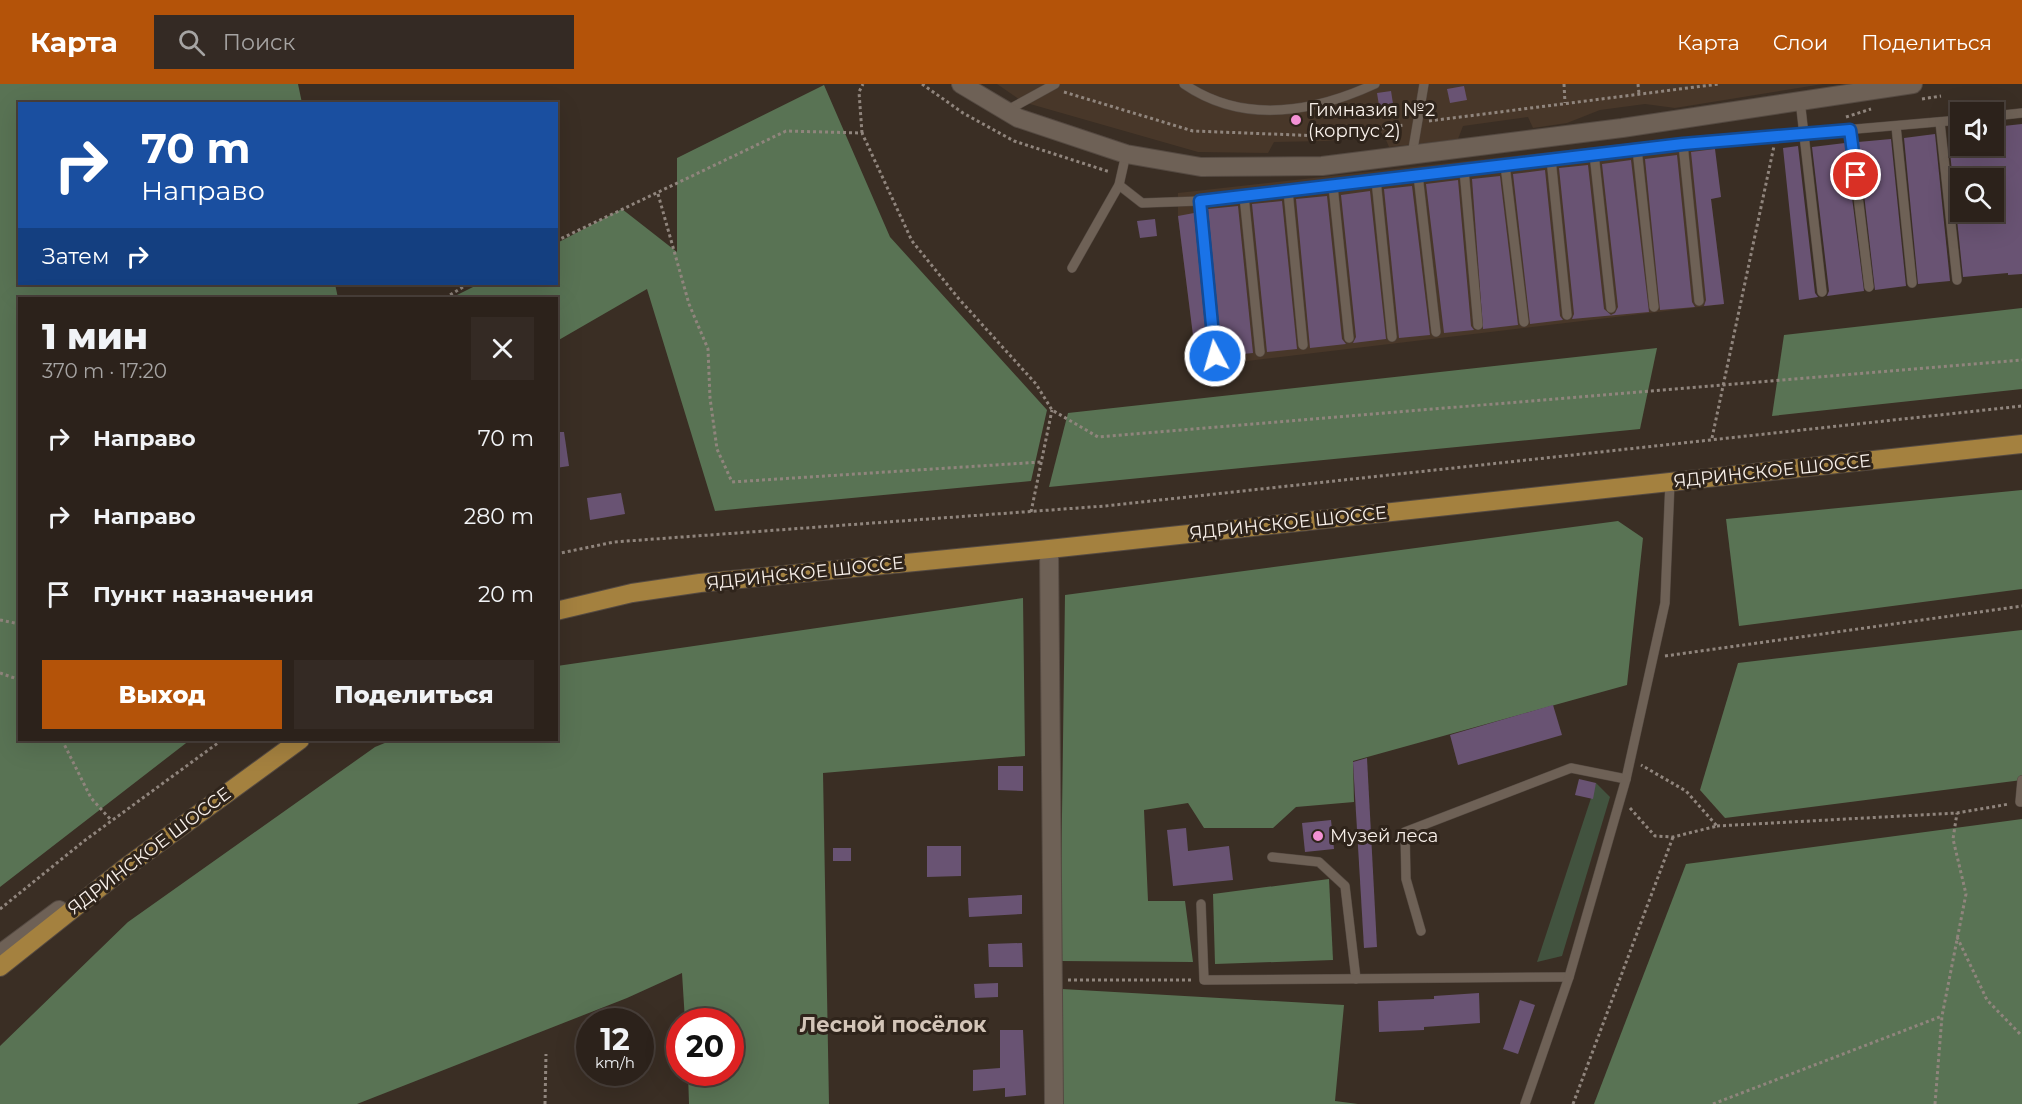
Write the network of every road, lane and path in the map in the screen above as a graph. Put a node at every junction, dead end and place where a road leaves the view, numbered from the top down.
1 (863, 84) edge
2 (961, 84) edge
3 (1184, 84) edge
4 (1375, 84) edge
5 (1424, 84) edge
6 (1564, 84) edge
7 (1638, 84) edge
8 (1719, 84) edge
9 (1052, 86) edge
10 (1801, 92) edge
11 (1916, 92) edge
12 (1639, 93) junction
13 (1941, 96) dead end
14 (1565, 104) junction
15 (1875, 108) dead end
16 (1006, 111) junction
17 (2022, 114) edge
18 (2004, 115) edge
19 (1844, 118) dead end
20 (1950, 121) edge
21 (1940, 122) junction
22 (1418, 123) junction
23 (1896, 126) junction
24 (1850, 130) junction
25 (862, 133) dead end
26 (1804, 134) junction
27 (1776, 136) junction
28 (1683, 144) junction
29 (1637, 149) junction
30 (1126, 154) junction
31 (1594, 154) junction
32 (1412, 155) junction
33 (1551, 159) junction
34 (1505, 165) junction
35 (1464, 170) junction
36 (1418, 175) junction
37 (1376, 180) junction
38 (1119, 185) junction
39 (1333, 186) junction
40 (1288, 191) junction
41 (657, 193) dead end
42 (1244, 196) junction
43 (1200, 201) junction
44 (1072, 268) dead end
45 (1957, 280) dead end
46 (1912, 283) dead end
47 (466, 285) edge
48 (1869, 287) dead end
49 (1822, 292) dead end
50 (447, 297) edge
51 (1699, 301) dead end
52 (1654, 307) dead end
53 (1611, 308) dead end
54 (1567, 315) dead end
55 (1524, 322) dead end
56 (1478, 325) dead end
57 (1436, 332) dead end
58 (1392, 337) dead end
59 (1349, 338) dead end
60 (1304, 345) dead end
61 (1260, 352) dead end
62 (1215, 356) dead end
63 (2022, 406) edge
64 (1052, 410) dead end
65 (1712, 438) junction
66 (2022, 444) edge
67 (1041, 462) junction
68 (1670, 482) junction
69 (1030, 512) junction
70 (1049, 549) junction
71 (558, 554) edge
72 (2022, 606) edge
73 (558, 611) edge
74 (0, 620) edge
75 (18, 624) edge
76 (1652, 658) junction
77 (0, 673) edge
78 (18, 679) edge
79 (62, 741) edge
80 (221, 741) edge
81 (299, 741) edge
82 (1630, 758) junction
83 (1626, 779) junction
84 (2022, 780) edge
85 (1621, 797) junction
86 (2021, 802) edge
87 (1957, 813) junction
88 (111, 820) junction
89 (1717, 826) junction
90 (1673, 837) junction
91 (1272, 857) dead end
92 (126, 867) junction
93 (1201, 904) dead end
94 (0, 909) edge
95 (1420, 931) dead end
96 (1956, 935) junction
97 (0, 954) edge
98 (0, 967) edge
99 (1569, 977) junction
100 (1356, 979) junction
101 (1053, 980) junction
102 (1204, 980) junction
103 (1942, 1016) junction
104 (2022, 1036) edge
105 (546, 1054) dead end
106 (545, 1104) edge
107 (1054, 1104) edge
108 (1525, 1104) edge
109 (1573, 1104) edge
110 (1713, 1104) edge
111 (1935, 1104) edge

1 - 25 path
2 - 16 street
3 - 4 lane
5 - 22 lane
6 - 14 path
7 - 12 path
8 - 12 path
9 - 16 lane
9 - 22 path
10 - 11 street
10 - 26 lane
10 - 32 street
11 - 13 path
12 - 14 path
14 - 22 path
15 - 19 path
16 - 30 street
17 - 18 lane
20 - 21 lane
21 - 23 lane
21 - 45 lane
22 - 32 lane
23 - 24 lane
23 - 46 lane
24 - 26 lane
24 - 48 lane
26 - 27 lane
26 - 49 lane
27 - 28 lane
27 - 65 path
28 - 29 lane
28 - 51 lane
29 - 31 lane
29 - 52 lane
30 - 32 street
30 - 38 lane
31 - 33 lane
31 - 53 lane
33 - 34 lane
33 - 54 lane
34 - 35 lane
34 - 55 lane
35 - 36 lane
35 - 56 lane
36 - 37 lane
36 - 57 lane
37 - 39 lane
37 - 58 lane
38 - 43 lane
38 - 44 lane
39 - 40 lane
39 - 59 lane
40 - 42 lane
40 - 60 lane
41 - 67 path
42 - 43 lane
42 - 61 lane
43 - 62 lane
47 - 50 path
63 - 65 path
64 - 67 path
65 - 69 path
66 - 68 main road, ЯДРИНСКОЕ ШОССЕ
67 - 69 path
68 - 70 main road, ЯДРИНСКОЕ ШОССЕ
68 - 76 lane
69 - 71 path
70 - 73 main road, ЯДРИНСКОЕ ШОССЕ
70 - 101 street
72 - 76 path
74 - 75 path
76 - 82 lane
77 - 78 path
79 - 88 path
80 - 88 path
81 - 92 main road, ЯДРИНСКОЕ ШОССЕ
82 - 83 lane
82 - 89 path
83 - 85 lane
83 - 95 lane
84 - 86 lane
85 - 90 path
85 - 99 lane
86 - 87 path
87 - 89 path
87 - 96 path
88 - 94 path
89 - 90 path
90 - 109 path
91 - 100 lane
92 - 97 street
92 - 98 main road, ЯДРИНСКОЕ ШОССЕ
93 - 102 lane
96 - 103 path
96 - 104 path
99 - 100 lane
99 - 108 lane
100 - 102 lane
101 - 102 path
101 - 107 street
103 - 110 path
103 - 111 path
105 - 106 path

